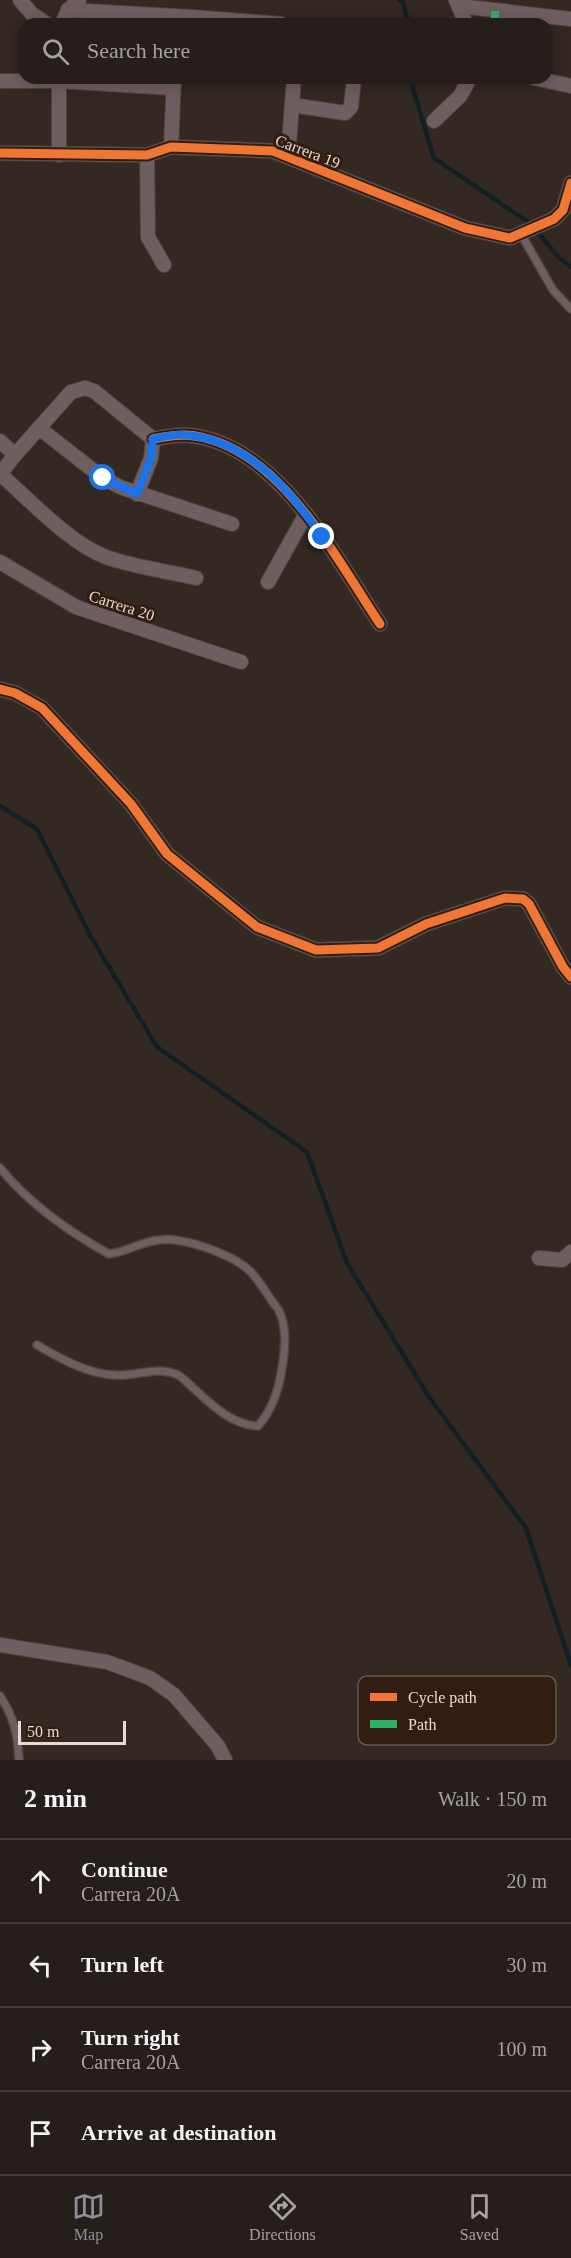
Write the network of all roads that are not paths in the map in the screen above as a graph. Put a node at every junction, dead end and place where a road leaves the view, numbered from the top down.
1 (20, 0) edge
2 (79, 0) edge
3 (458, 3) edge
4 (68, 10) junction
5 (38, 18) edge
6 (65, 18) edge
7 (205, 18) edge
8 (464, 18) edge
9 (571, 20) edge
10 (18, 80) edge
11 (0, 81) edge
12 (553, 82) edge
13 (58, 84) edge
14 (173, 84) edge
15 (294, 84) edge
16 (353, 84) edge
17 (467, 84) edge
18 (571, 86) edge
19 (292, 105) junction
20 (434, 121) dead end
21 (171, 147) junction
22 (0, 153) edge
23 (59, 154) junction
24 (147, 155) junction
25 (288, 158) junction
26 (571, 183) edge
27 (523, 234) junction
28 (164, 265) dead end
29 (571, 309) edge
30 (39, 428) junction
31 (153, 439) junction
32 (0, 441) edge
33 (15, 455) junction
34 (0, 474) edge
35 (137, 494) junction
36 (306, 514) junction
37 (232, 524) dead end
38 (0, 562) edge
39 (196, 578) dead end
40 (268, 582) dead end
41 (380, 624) dead end
42 (241, 662) dead end
43 (0, 689) edge
44 (571, 977) edge
45 (0, 1168) edge
46 (571, 1252) edge
47 (539, 1258) dead end
48 (37, 1345) dead end
49 (0, 1645) edge
50 (0, 1696) edge
51 (18, 1760) edge
52 (225, 1760) edge

1 - 5 street
2 - 4 street
3 - 8 street
3 - 9 street
4 - 6 street
4 - 7 street
10 - 11 street
12 - 18 street
13 - 23 street
14 - 21 street
15 - 19 street
16 - 19 street
17 - 20 street
19 - 25 street
21 - 24 street, Carrera 19
21 - 25 street, Carrera 19
22 - 23 street, Carrera 19
23 - 24 street, Carrera 19
24 - 28 street
25 - 27 street, Carrera 19
26 - 27 street
27 - 29 lane
30 - 31 street
30 - 33 street
30 - 35 street
31 - 35 street
31 - 36 street
32 - 33 street
33 - 34 street
34 - 39 street
35 - 37 street
36 - 40 street
36 - 41 street
38 - 42 street, Carrera 20
43 - 44 street
45 - 48 lane
46 - 47 street
49 - 52 street
50 - 51 lane

